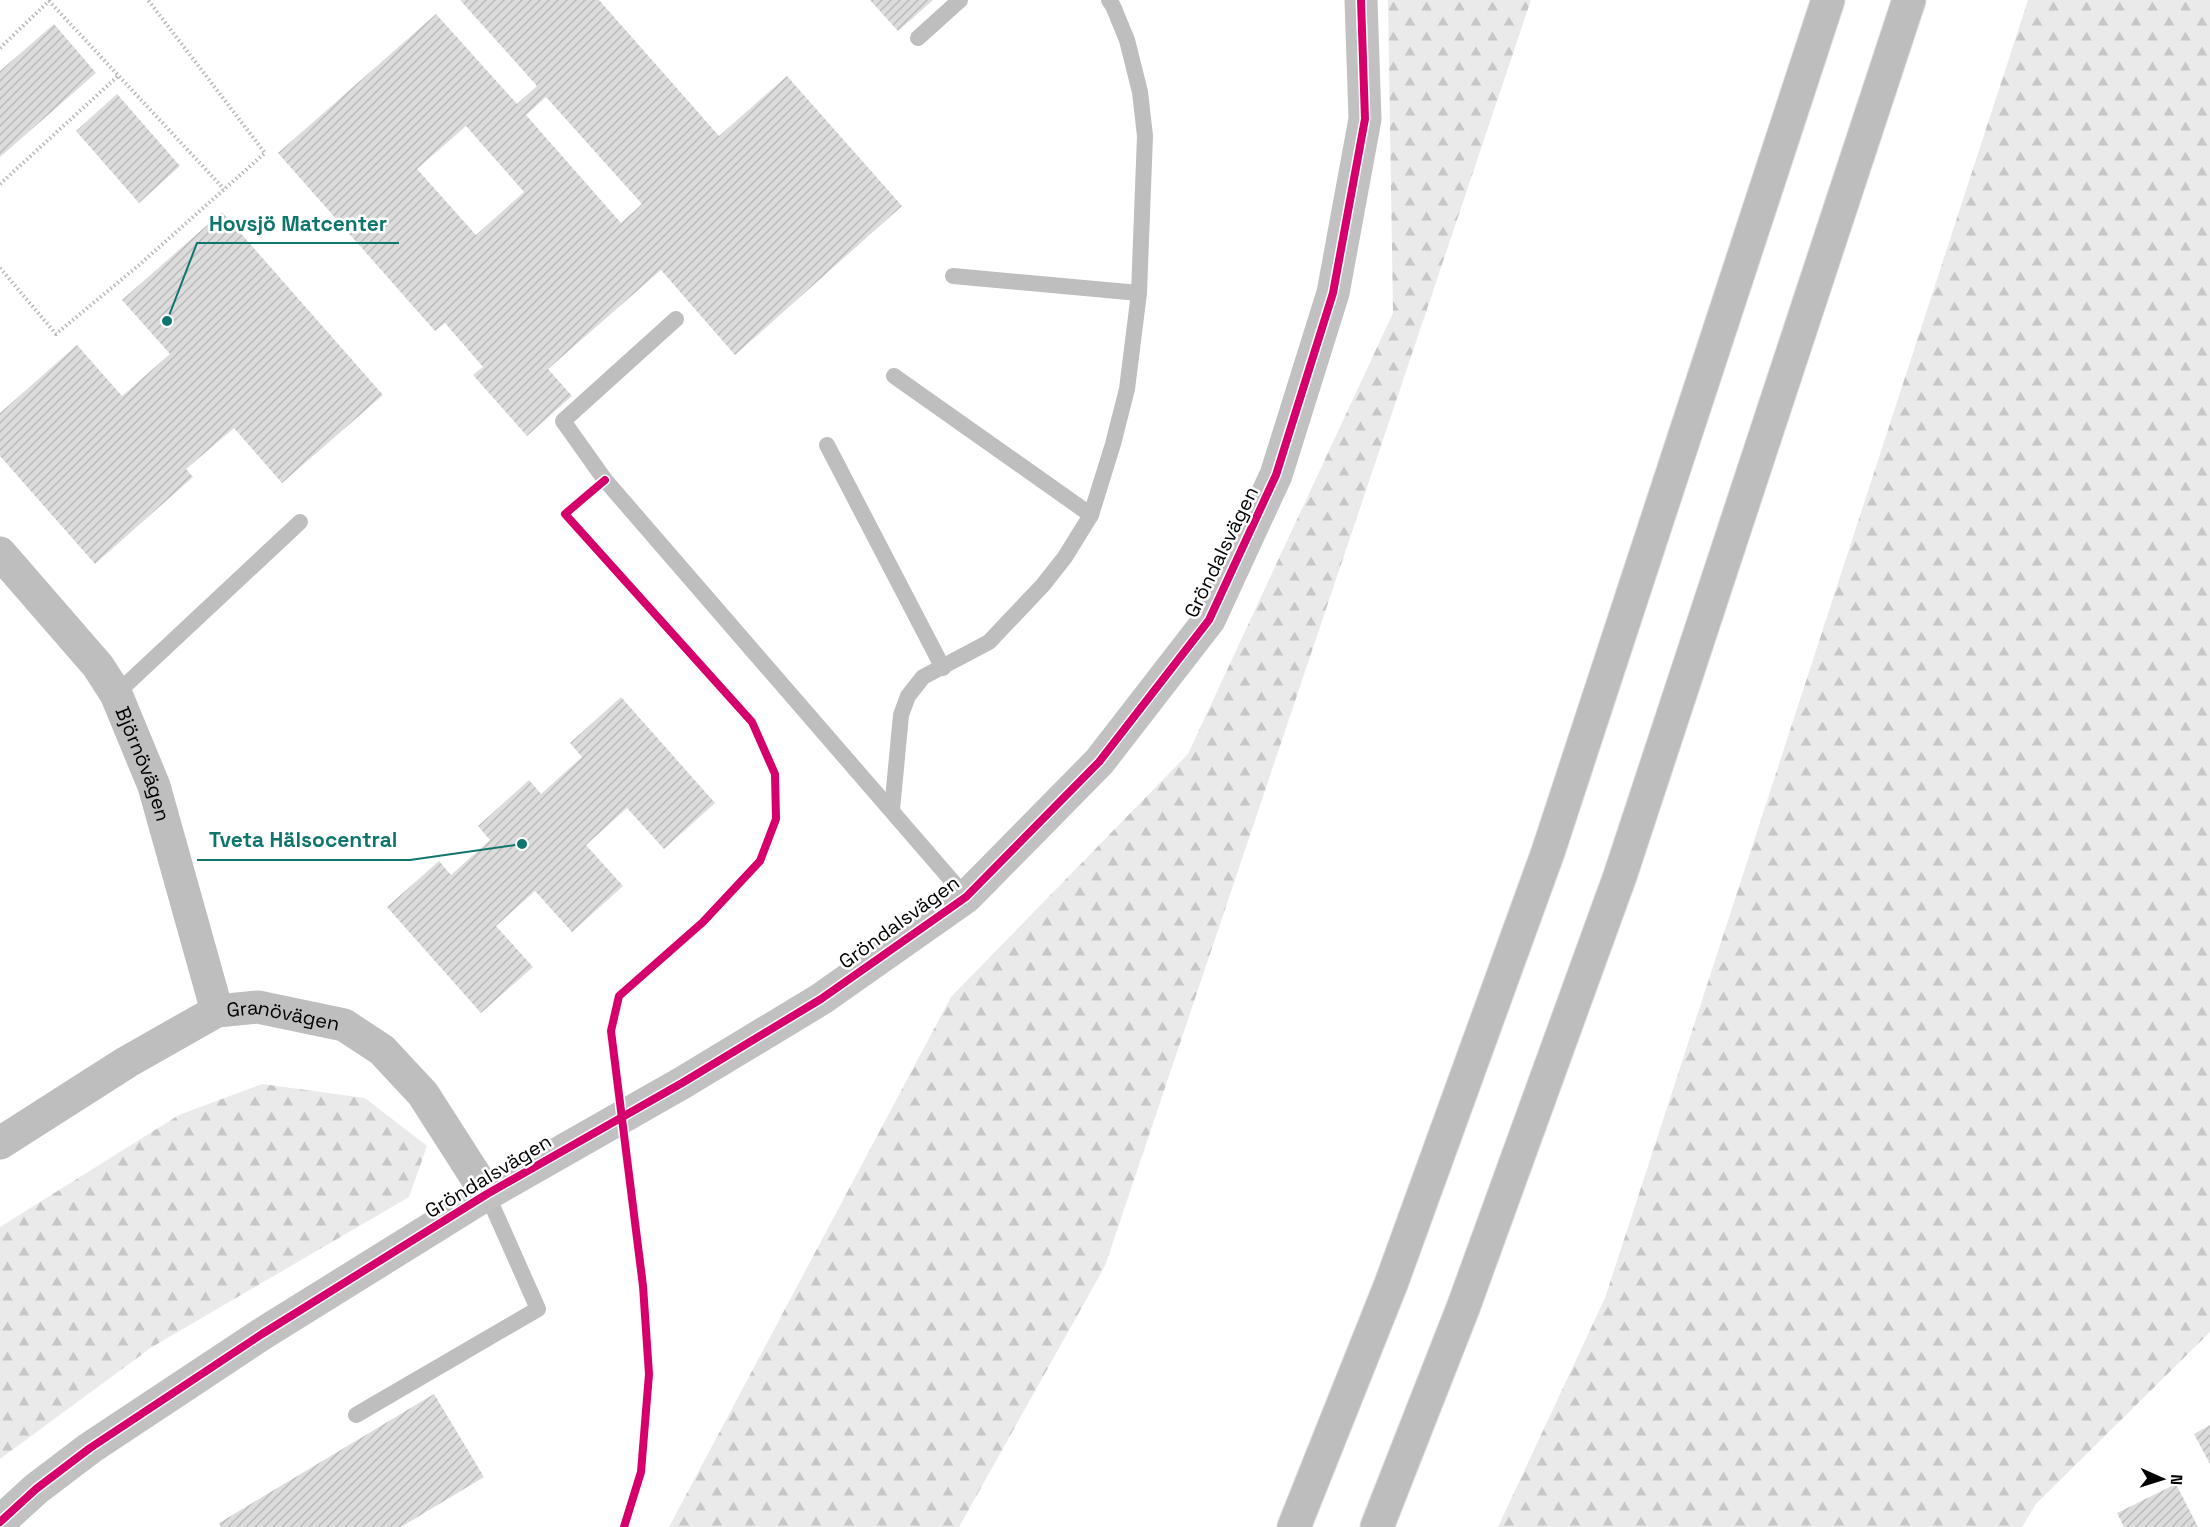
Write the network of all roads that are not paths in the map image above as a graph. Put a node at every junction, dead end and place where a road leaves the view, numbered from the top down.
1 (960, 0) edge
2 (1109, 0) edge
3 (1361, 0) edge
4 (1828, 0) edge
5 (1909, 0) edge
6 (918, 38) dead end
7 (953, 276) dead end
8 (1138, 293) junction
9 (675, 319) dead end
10 (894, 376) dead end
11 (827, 444) dead end
12 (1091, 515) junction
13 (300, 522) dead end
14 (0, 553) edge
15 (943, 668) junction
16 (116, 693) junction
17 (892, 810) junction
18 (966, 897) junction
19 (217, 1011) junction
20 (0, 1143) edge
21 (487, 1194) junction
22 (356, 1415) dead end
23 (0, 1522) edge
24 (1294, 1527) edge
25 (1377, 1527) edge

1 - 6 lane
2 - 8 lane
3 - 18 street, Gröndalsvägen
4 - 24 highway
5 - 25 highway
7 - 8 lane
8 - 12 lane
9 - 17 lane
10 - 12 lane
11 - 15 lane
12 - 15 lane
13 - 16 lane
14 - 16 street, Björnövägen
15 - 17 lane
16 - 19 street, Björnövägen
17 - 18 lane
18 - 21 street, Gröndalsvägen
19 - 20 street, Granövägen
19 - 21 street, Granövägen
21 - 22 lane
21 - 23 street, Gröndalsvägen

